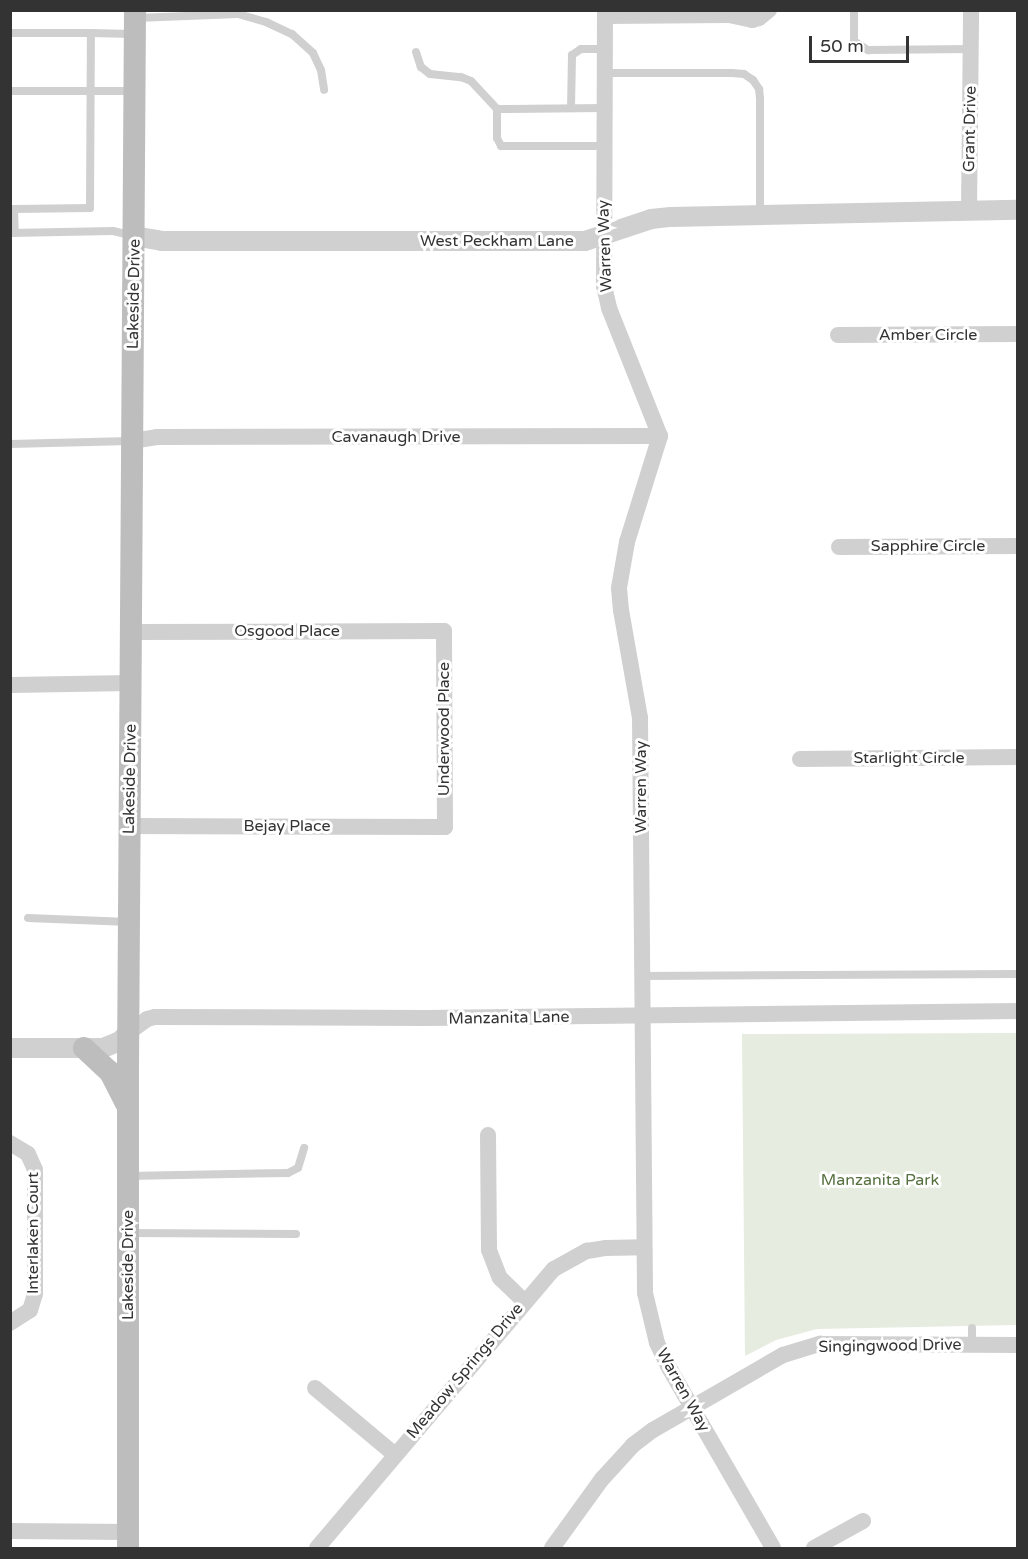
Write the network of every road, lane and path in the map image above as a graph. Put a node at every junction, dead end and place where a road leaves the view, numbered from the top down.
1 (769, 10) edge
2 (854, 10) edge
3 (970, 10) edge
4 (605, 13) edge
5 (710, 13) edge
6 (135, 21) edge
7 (10, 33) edge
8 (91, 33) junction
9 (604, 49) junction
10 (970, 50) junction
11 (416, 52) dead end
12 (604, 73) junction
13 (324, 90) dead end
14 (10, 91) edge
15 (91, 91) junction
16 (135, 91) junction
17 (571, 108) junction
18 (604, 108) junction
19 (497, 109) junction
20 (604, 146) junction
21 (12, 209) edge
22 (1017, 210) edge
23 (969, 211) junction
24 (760, 215) junction
25 (13, 233) edge
26 (603, 235) junction
27 (134, 236) junction
28 (1017, 334) edge
29 (838, 335) dead end
30 (660, 436) junction
31 (132, 441) junction
32 (10, 444) edge
33 (1017, 546) edge
34 (839, 547) dead end
35 (444, 631) joint
36 (131, 632) junction
37 (131, 683) junction
38 (10, 685) edge
39 (1017, 757) edge
40 (800, 759) dead end
41 (130, 826) junction
42 (445, 827) joint
43 (28, 918) dead end
44 (129, 922) junction
45 (1017, 974) edge
46 (642, 976) junction
47 (1017, 1011) edge
48 (642, 1016) junction
49 (128, 1033) junction
50 (10, 1048) edge
51 (84, 1048) junction
52 (128, 1107) junction
53 (488, 1135) dead end
54 (10, 1143) edge
55 (304, 1148) dead end
56 (128, 1176) junction
57 (128, 1233) junction
58 (296, 1234) dead end
59 (644, 1247) junction
60 (524, 1300) junction
61 (10, 1323) edge
62 (972, 1328) dead end
63 (972, 1345) junction
64 (1017, 1345) edge
65 (315, 1388) dead end
66 (692, 1407) junction
67 (395, 1455) junction
68 (863, 1521) dead end
69 (10, 1531) edge
70 (128, 1540) edge
71 (317, 1548) edge
72 (552, 1548) edge
73 (773, 1548) edge
74 (814, 1548) edge

1 - 5 street
2 - 10 lane
3 - 10 street, Grant Drive
4 - 5 street
4 - 9 street, Warren Way
6 - 8 lane
6 - 13 lane
6 - 16 main road, Lakeside Drive
7 - 8 lane
8 - 15 lane
9 - 12 street, Warren Way
9 - 17 lane
10 - 23 street, Grant Drive
11 - 19 lane
12 - 18 street, Warren Way
12 - 24 lane
14 - 15 lane
15 - 16 lane
15 - 21 lane
16 - 27 main road, Lakeside Drive
17 - 18 lane
17 - 19 lane
18 - 20 street, Warren Way
19 - 20 lane
20 - 26 street, Warren Way
21 - 25 lane
22 - 23 street, West Peckham Lane
23 - 24 street, West Peckham Lane
24 - 26 street, West Peckham Lane
25 - 27 lane, West Peckham Lane
26 - 27 street, West Peckham Lane
26 - 30 street, Warren Way
27 - 31 main road, Lakeside Drive
28 - 29 street, Amber Circle
30 - 31 street, Cavanaugh Drive
30 - 46 street, Warren Way
31 - 32 lane
31 - 36 main road, Lakeside Drive
33 - 34 street, Sapphire Circle
35 - 36 street, Osgood Place
35 - 42 street, Underwood Place
36 - 37 main road, Lakeside Drive
37 - 38 street
37 - 41 main road, Lakeside Drive
39 - 40 street, Starlight Circle
41 - 42 street, Bejay Place
41 - 44 main road, Lakeside Drive
43 - 44 lane
44 - 49 main road, Lakeside Drive
45 - 46 lane
46 - 48 street, Warren Way
47 - 48 street, Manzanita Lane
48 - 49 street, Manzanita Lane
48 - 59 street, Warren Way
49 - 51 street, Manzanita Lane
49 - 52 main road, Lakeside Drive
50 - 51 street, Manzanita Lane
51 - 52 main road
52 - 56 main road, Lakeside Drive
53 - 60 street
54 - 61 street, Interlaken Court
55 - 56 lane
56 - 57 main road, Lakeside Drive
57 - 58 lane
57 - 70 main road, Lakeside Drive
59 - 60 street, Meadow Springs Drive
59 - 66 street, Warren Way
60 - 67 street, Meadow Springs Drive
62 - 63 lane
63 - 64 street, Singingwood Drive
63 - 66 street, Singingwood Drive
65 - 67 street
66 - 72 street, Singingwood Drive
66 - 73 street, Warren Way
67 - 71 street, Meadow Springs Drive
68 - 74 street
69 - 70 street

